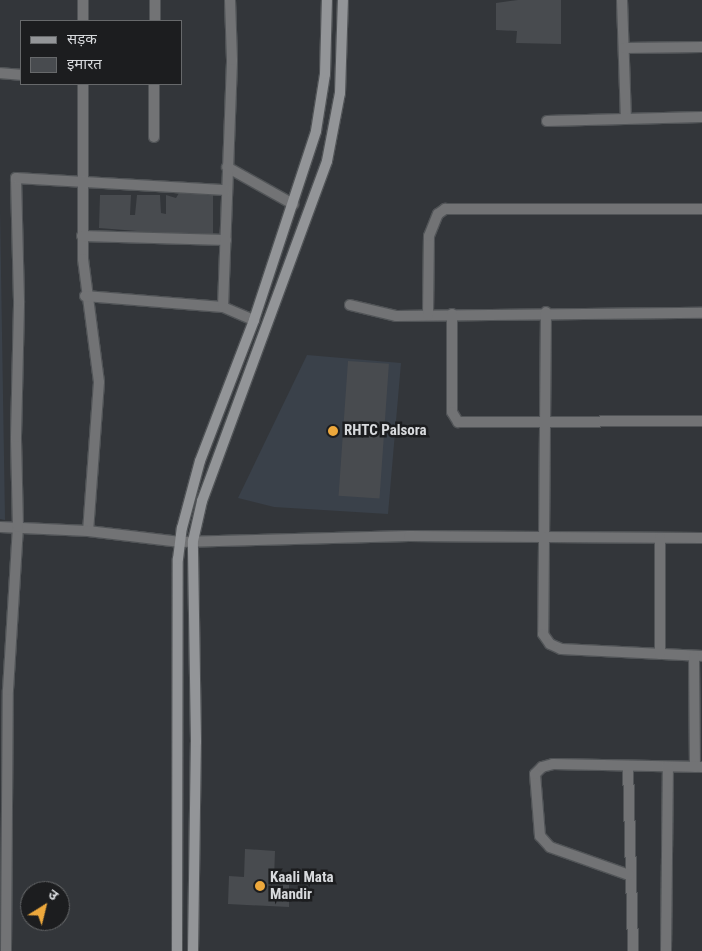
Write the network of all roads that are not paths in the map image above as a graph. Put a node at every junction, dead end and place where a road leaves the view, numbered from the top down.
1 (83, 0) edge
2 (155, 0) edge
3 (230, 0) edge
4 (327, 0) edge
5 (343, 0) edge
6 (622, 0) edge
7 (83, 20) edge
8 (155, 20) edge
9 (702, 47) edge
10 (624, 48) junction
11 (0, 73) edge
12 (20, 75) edge
13 (82, 85) edge
14 (154, 85) edge
15 (702, 117) edge
16 (626, 119) junction
17 (547, 121) dead end
18 (154, 137) dead end
19 (227, 167) junction
20 (84, 184) junction
21 (226, 190) junction
22 (293, 204) junction
23 (702, 209) edge
24 (82, 236) junction
25 (226, 240) junction
26 (86, 296) junction
27 (350, 305) dead end
28 (223, 307) junction
29 (546, 312) junction
30 (702, 312) edge
31 (452, 314) junction
32 (428, 315) junction
33 (254, 320) junction
34 (269, 325) junction
35 (702, 421) edge
36 (544, 422) junction
37 (0, 527) edge
38 (18, 527) junction
39 (88, 531) junction
40 (543, 538) junction
41 (660, 538) junction
42 (702, 538) edge
43 (193, 540) junction
44 (180, 542) junction
45 (660, 654) junction
46 (698, 656) edge
47 (4, 689) edge
48 (668, 767) junction
49 (698, 767) edge
50 (628, 768) junction
51 (629, 875) junction
52 (6, 951) edge
53 (177, 951) edge
54 (193, 951) edge
55 (633, 951) edge
56 (666, 951) edge

1 - 7 street
2 - 8 street
3 - 19 street
4 - 22 street
5 - 34 street
6 - 10 street
9 - 10 street
10 - 16 street
11 - 12 street
13 - 20 street
14 - 18 street
15 - 16 street
16 - 17 street
19 - 21 street
19 - 22 street
20 - 21 street
20 - 24 street
20 - 38 street
21 - 25 street
22 - 33 street
23 - 32 street
24 - 25 street
24 - 26 street
25 - 28 street
26 - 28 street
26 - 39 street
27 - 32 street
28 - 33 street
29 - 30 street
29 - 31 street
29 - 36 street
31 - 32 street
31 - 36 street
33 - 34 street
33 - 44 street
34 - 43 street
35 - 36 street
36 - 40 street
37 - 38 street
38 - 39 street
38 - 47 street
39 - 44 street
40 - 41 street
40 - 43 street
40 - 45 street
41 - 42 street
41 - 45 street
43 - 44 street
43 - 54 street
44 - 53 street
45 - 46 street
46 - 49 street
47 - 52 street
48 - 49 street
48 - 50 street
48 - 56 street
50 - 51 street
50 - 51 street
51 - 55 street

